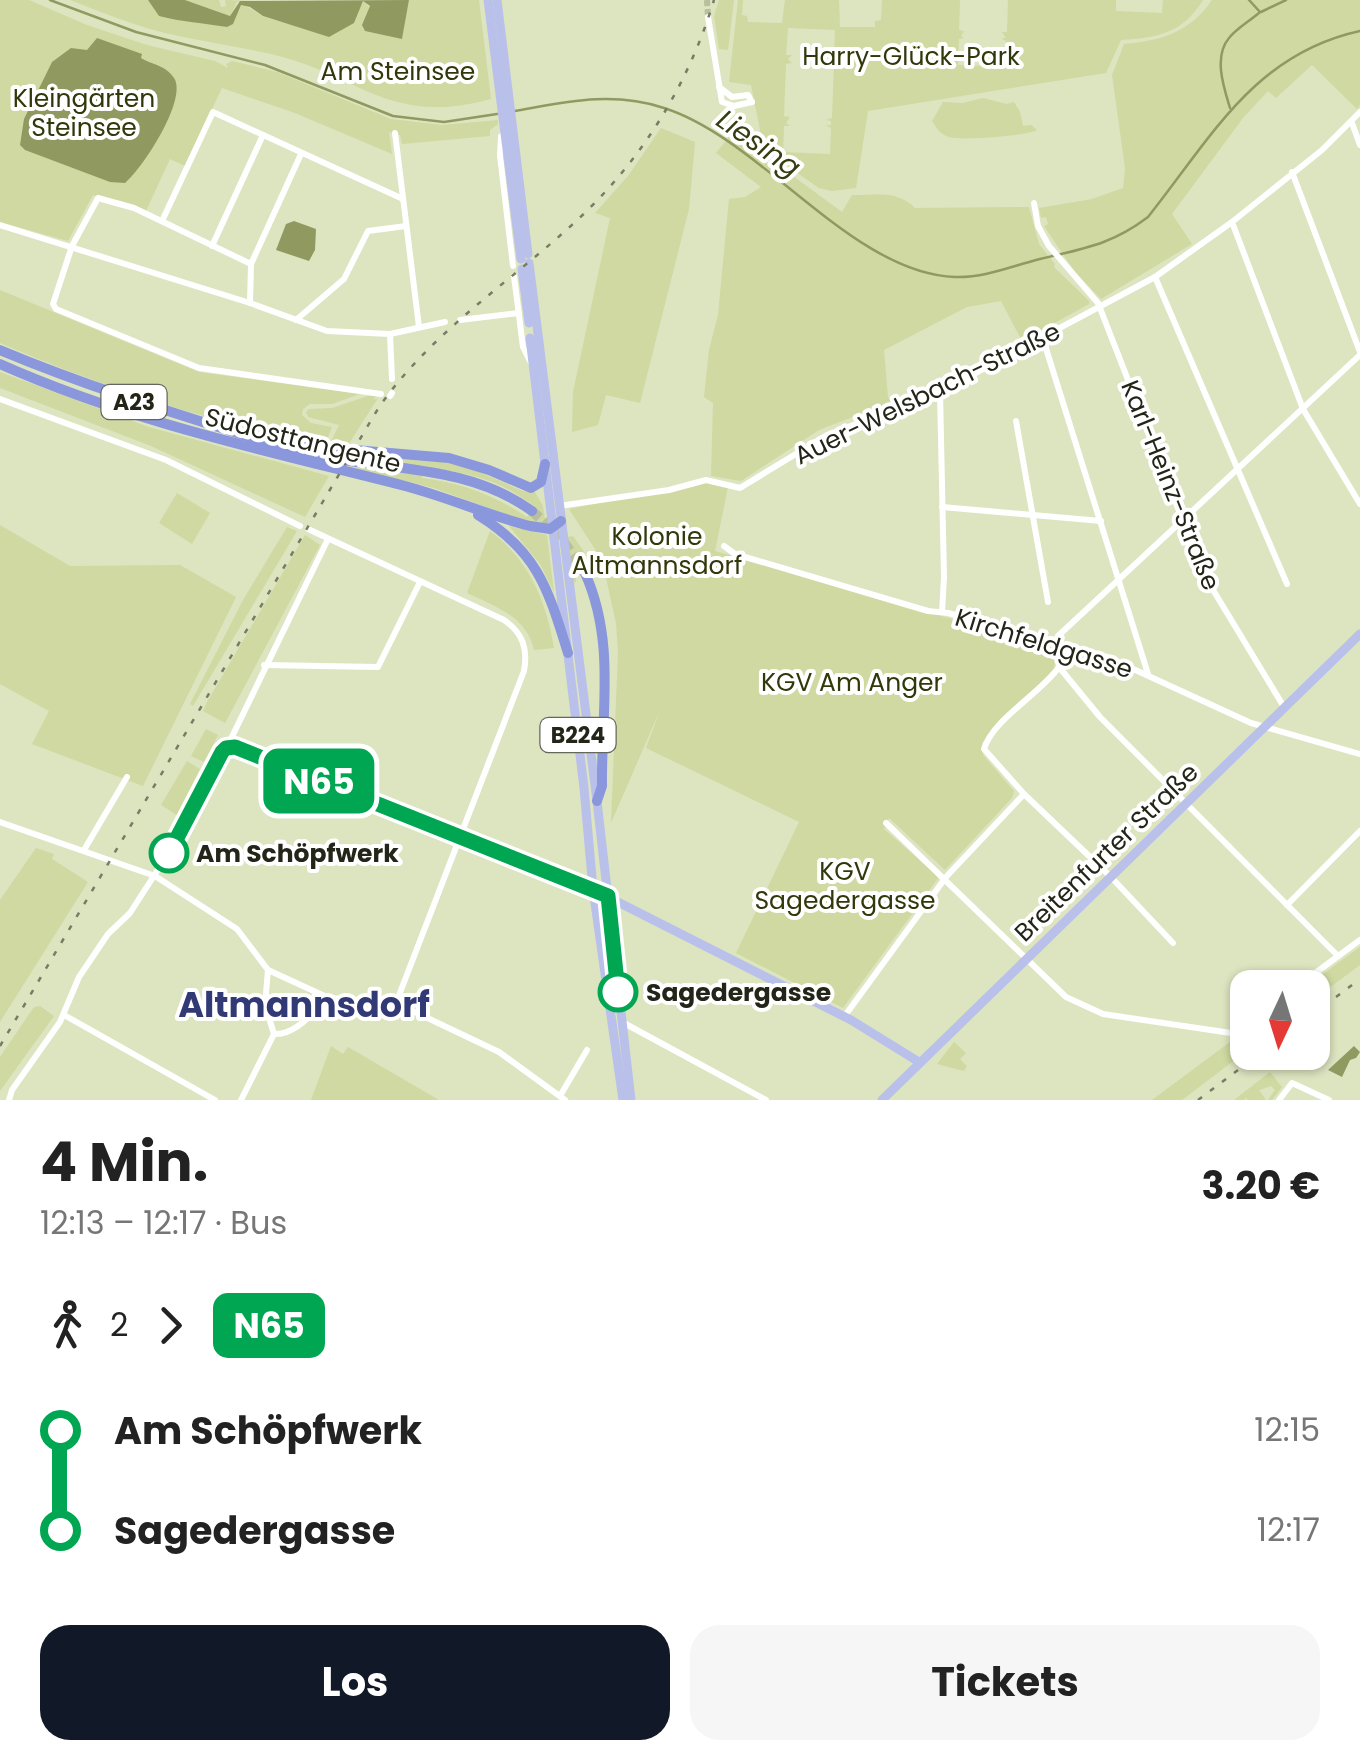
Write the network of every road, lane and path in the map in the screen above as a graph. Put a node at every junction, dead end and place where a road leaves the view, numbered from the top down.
1 (488, 0) edge
2 (497, 0) edge
3 (708, 17) tunnel mouth
4 (718, 86) junction
5 (504, 100) junction
6 (1360, 112) edge
7 (1352, 122) junction
8 (506, 130) junction
9 (395, 133) dead end
10 (262, 136) junction
11 (1360, 145) edge
12 (301, 154) junction
13 (1292, 172) junction
14 (403, 199) junction
15 (1034, 203) dead end
16 (162, 221) junction
17 (1232, 222) junction
18 (0, 225) edge
19 (406, 226) junction
20 (72, 246) junction
21 (212, 246) junction
22 (251, 264) junction
23 (521, 264) junction
24 (1156, 276) junction
25 (250, 303) junction
26 (1100, 308) junction
27 (519, 313) junction
28 (296, 320) junction
29 (460, 320) dead end
30 (445, 322) dead end
31 (419, 326) junction
32 (390, 334) junction
33 (1043, 339) junction
34 (0, 350) edge
35 (1360, 354) edge
36 (0, 364) edge
37 (534, 368) junction
38 (392, 378) dead end
39 (940, 392) junction
40 (389, 394) dead end
41 (0, 399) edge
42 (1303, 409) junction
43 (1016, 421) dead end
44 (271, 442) junction
45 (545, 464) junction
46 (1236, 471) junction
47 (1360, 504) edge
48 (559, 506) junction
49 (942, 507) junction
50 (469, 509) junction
51 (532, 510) tunnel mouth
52 (1034, 515) junction
53 (1182, 520) junction
54 (1101, 521) junction
55 (552, 526) junction
56 (328, 539) junction
57 (724, 546) dead end
58 (584, 573) tunnel mouth
59 (1118, 579) junction
60 (420, 582) junction
61 (1287, 584) dead end
62 (1048, 602) dead end
63 (942, 612) junction
64 (1360, 634) edge
65 (1056, 642) junction
66 (1068, 645) junction
67 (568, 653) junction
68 (264, 665) junction
69 (1059, 667) junction
70 (1148, 676) junction
71 (1284, 707) junction
72 (1263, 727) junction
73 (226, 748) junction
74 (1360, 754) edge
75 (127, 778) dead end
76 (1024, 794) junction
77 (598, 801) junction
78 (1186, 802) junction
79 (886, 823) dead end
80 (1, 825) edge
81 (1360, 831) edge
82 (461, 837) junction
83 (84, 850) junction
84 (155, 876) junction
85 (1110, 876) junction
86 (946, 878) junction
87 (593, 889) junction
88 (608, 896) junction
89 (1287, 905) junction
90 (1360, 940) edge
91 (1173, 943) dead end
92 (1338, 956) junction
93 (1026, 959) junction
94 (268, 970) junction
95 (1319, 970) edge
96 (329, 998) junction
97 (396, 1003) junction
98 (64, 1015) junction
99 (844, 1016) junction
100 (621, 1022) junction
101 (1230, 1032) edge
102 (274, 1034) junction
103 (588, 1050) dead end
104 (919, 1062) junction
105 (621, 1096) edge
106 (9, 1098) edge
107 (562, 1098) edge
108 (216, 1100) edge
109 (241, 1100) edge
110 (631, 1100) edge
111 (766, 1100) edge
112 (882, 1100) edge
113 (1279, 1100) edge
114 (1328, 1100) edge

1 - 5 main road, B224
2 - 5 main road, B224
3 - 4 street
4 - 4 street
5 - 8 main road, B224
6 - 7 street, Auer-Welsbach-Straße
7 - 11 street
7 - 13 street, Auer-Welsbach-Straße
8 - 23 main road, B224
8 - 23 street
9 - 14 street
10 - 12 street
10 - 16 street
10 - 21 street
12 - 14 street
12 - 22 street
13 - 17 street, Auer-Welsbach-Straße
13 - 35 street
14 - 19 street
15 - 26 street, Karl-Heinz-Straße
16 - 20 street
16 - 21 street
17 - 24 street, Auer-Welsbach-Straße
17 - 42 street
18 - 20 street
19 - 28 street
19 - 31 street
20 - 25 street
20 - 40 street
21 - 22 street
22 - 25 street
23 - 27 street
23 - 37 main road, B224
23 - 48 main road, B224
24 - 26 street, Auer-Welsbach-Straße
24 - 46 street
25 - 28 street
26 - 33 street, Auer-Welsbach-Straße
26 - 53 street, Karl-Heinz-Straße
27 - 29 street
27 - 37 street
28 - 32 street
30 - 31 street
31 - 32 street
32 - 38 street
33 - 39 street, Auer-Welsbach-Straße
33 - 54 street
34 - 44 highway, Südosttangente / A23
35 - 42 street
36 - 50 highway, Südosttangente / A23
37 - 45 main road, B224
39 - 48 street, Auer-Welsbach-Straße
39 - 49 street
41 - 56 street
42 - 46 street
42 - 47 street
43 - 52 street
44 - 45 highway
44 - 51 highway, Südosttangente / A23
45 - 55 main road, B224
46 - 53 street
46 - 61 street
48 - 55 main road, B224
49 - 52 street
49 - 63 street
50 - 55 highway, Südosttangente / A23
50 - 67 highway
52 - 54 street
52 - 62 street
53 - 59 street
53 - 71 street, Karl-Heinz-Straße
54 - 59 street
55 - 67 main road, B224
55 - 77 main road, B224
56 - 60 street
56 - 68 street
57 - 63 street, Kirchfeldgasse
58 - 77 highway
59 - 65 street
59 - 70 street
60 - 68 street
60 - 82 street
63 - 65 street, Kirchfeldgasse
64 - 71 main road, Breitenfurter Straße
65 - 66 street, Kirchfeldgasse
66 - 69 street
66 - 70 street, Kirchfeldgasse
67 - 87 main road, B224
68 - 73 street
69 - 76 street
69 - 78 street
70 - 72 street, Kirchfeldgasse
71 - 72 main road, Breitenfurter Straße
72 - 74 street, Kirchfeldgasse
72 - 78 main road, Breitenfurter Straße
73 - 82 street
73 - 84 street
75 - 83 street
76 - 85 street
76 - 86 street
77 - 88 main road, B224
78 - 85 main road, Breitenfurter Straße
78 - 89 street
79 - 86 street
80 - 83 street
81 - 89 street
82 - 87 street
82 - 97 street
83 - 84 street
84 - 94 street
84 - 98 street
85 - 91 street
85 - 93 main road, Breitenfurter Straße
86 - 93 street
86 - 99 street
87 - 88 main road
87 - 105 main road, B224
88 - 99 main road
88 - 100 main road, B224
89 - 92 street
90 - 92 street
92 - 95 street
93 - 101 street
93 - 104 main road, Breitenfurter Straße
94 - 96 street
94 - 102 street
96 - 97 street
96 - 102 street
97 - 107 street
98 - 106 street
98 - 108 street
99 - 104 main road
100 - 110 main road, B224
100 - 111 street
102 - 109 street
103 - 107 street
104 - 112 main road, Breitenfurter Straße
113 - 114 street

